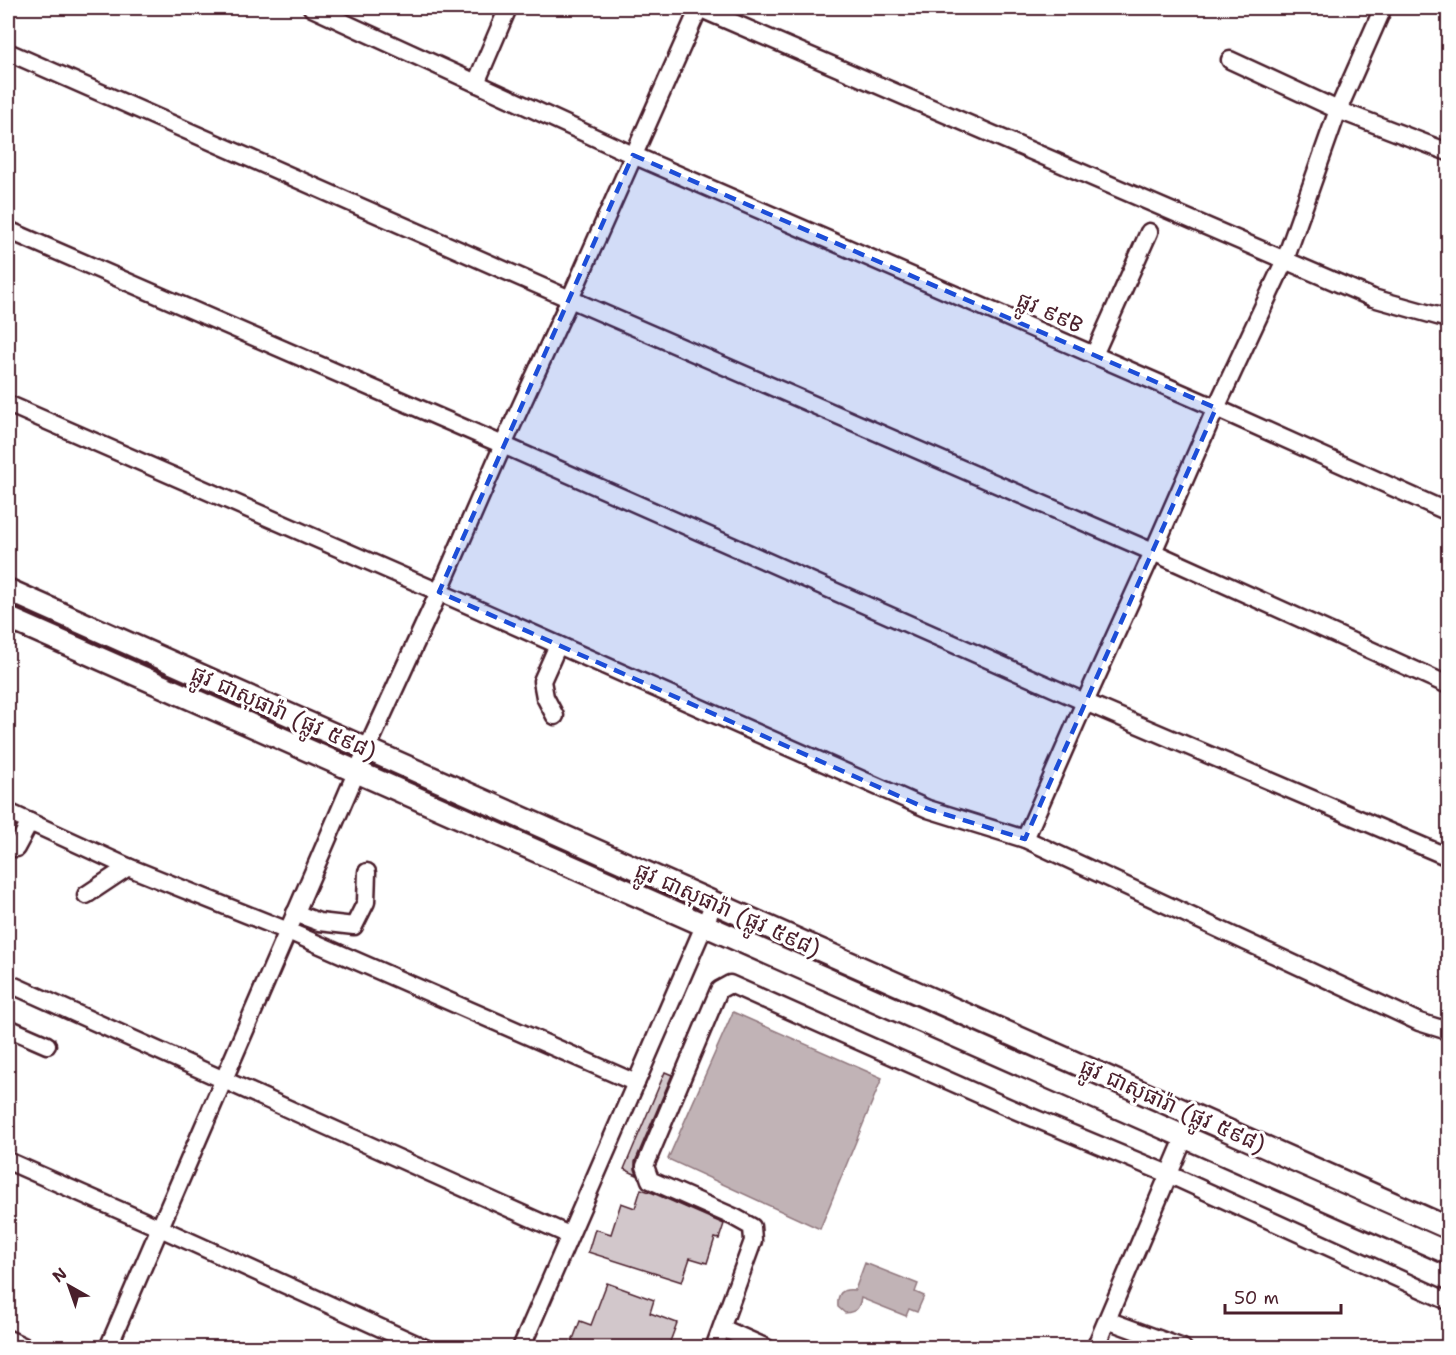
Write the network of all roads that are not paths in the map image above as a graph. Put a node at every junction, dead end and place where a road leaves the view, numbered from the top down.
1 (312, 8) edge
2 (508, 8) edge
3 (699, 8) edge
4 (1383, 8) edge
5 (8, 52) edge
6 (1230, 60) dead end
7 (476, 83) junction
8 (1338, 110) junction
9 (1449, 152) edge
10 (633, 155) junction
11 (8, 230) edge
12 (1149, 232) dead end
13 (1285, 260) junction
14 (570, 299) junction
15 (1449, 319) edge
16 (1094, 355) junction
17 (8, 404) edge
18 (1216, 408) junction
19 (503, 445) junction
20 (1449, 512) edge
21 (1154, 552) junction
22 (8, 590) edge
23 (439, 592) junction
24 (8, 618) edge
25 (558, 645) junction
26 (1449, 685) edge
27 (1084, 702) junction
28 (555, 716) dead end
29 (366, 749) junction
30 (356, 773) junction
31 (8, 812) edge
32 (30, 822) junction
33 (1025, 839) junction
34 (8, 848) edge
35 (1449, 857) edge
36 (128, 867) junction
37 (367, 872) dead end
38 (86, 895) dead end
39 (714, 903) junction
40 (295, 913) junction
41 (705, 925) junction
42 (288, 931) junction
43 (8, 983) edge
44 (8, 1028) edge
45 (1449, 1031) edge
46 (47, 1045) dead end
47 (224, 1080) junction
48 (636, 1083) junction
49 (1194, 1115) junction
50 (1184, 1137) junction
51 (8, 1161) edge
52 (1168, 1174) junction
53 (160, 1228) junction
54 (1449, 1228) edge
55 (569, 1235) junction
56 (1449, 1253) edge
57 (1449, 1301) edge
58 (1107, 1320) junction
59 (722, 1328) junction
60 (8, 1339) edge
61 (27, 1347) edge
62 (108, 1347) edge
63 (425, 1347) edge
64 (521, 1347) edge
65 (714, 1347) edge
66 (767, 1347) edge
67 (1095, 1347) edge
68 (1183, 1347) edge

1 - 7 street, ផ្លូវ ៩៩B
2 - 7 street
3 - 10 street
3 - 13 street
4 - 8 street
5 - 14 street
6 - 8 street
7 - 10 street, ផ្លូវ ៩៩B
8 - 9 street
8 - 13 street
10 - 14 street
10 - 16 street, ផ្លូវ ៩៩B
11 - 19 street
12 - 16 street
13 - 15 street
13 - 18 street
14 - 19 street
14 - 21 street
16 - 18 street, ផ្លូវ ៩៩B
17 - 23 street
18 - 20 street, ផ្លូវ ៩៩B
18 - 21 street
19 - 23 street
19 - 27 street
21 - 26 street
21 - 27 street
22 - 29 main road, ផ្លូវ ជាសុផារ៉ា (ផ្លូវ ៥៩៨)
23 - 25 street
23 - 29 street
24 - 30 main road, ផ្លូវ ជាសុផារ៉ា (ផ្លូវ ៥៩៨)
25 - 28 street
25 - 33 street
27 - 33 street
27 - 35 street
29 - 30 street
29 - 39 main road, ផ្លូវ ជាសុផារ៉ា (ផ្លូវ ៥៩៨)
30 - 40 street
30 - 41 main road, ផ្លូវ ជាសុផារ៉ា (ផ្លូវ ៥៩៨)
31 - 32 street
32 - 34 street
32 - 36 street
33 - 45 street
36 - 38 street
36 - 42 street
37 - 40 street
39 - 41 street
39 - 49 main road, ផ្លូវ ជាសុផារ៉ា (ផ្លូវ ៥៩៨)
40 - 42 street
41 - 48 street
41 - 50 main road, ផ្លូវ ជាសុផារ៉ា (ផ្លូវ ៥៩៨)
42 - 47 street
42 - 48 street
43 - 47 street
44 - 46 street
47 - 53 street
47 - 55 street
48 - 55 street
49 - 50 street
49 - 54 main road, ផ្លូវ ជាសុផារ៉ា (ផ្លូវ ៥៩៨)
50 - 52 street
50 - 56 main road, ផ្លូវ ជាសុផារ៉ា (ផ្លូវ ៥៩៨)
51 - 53 street
52 - 57 street
52 - 58 street
52 - 59 street
53 - 62 street
53 - 63 street
55 - 64 street
58 - 67 street
58 - 68 street
59 - 65 street
59 - 66 street
60 - 61 street

